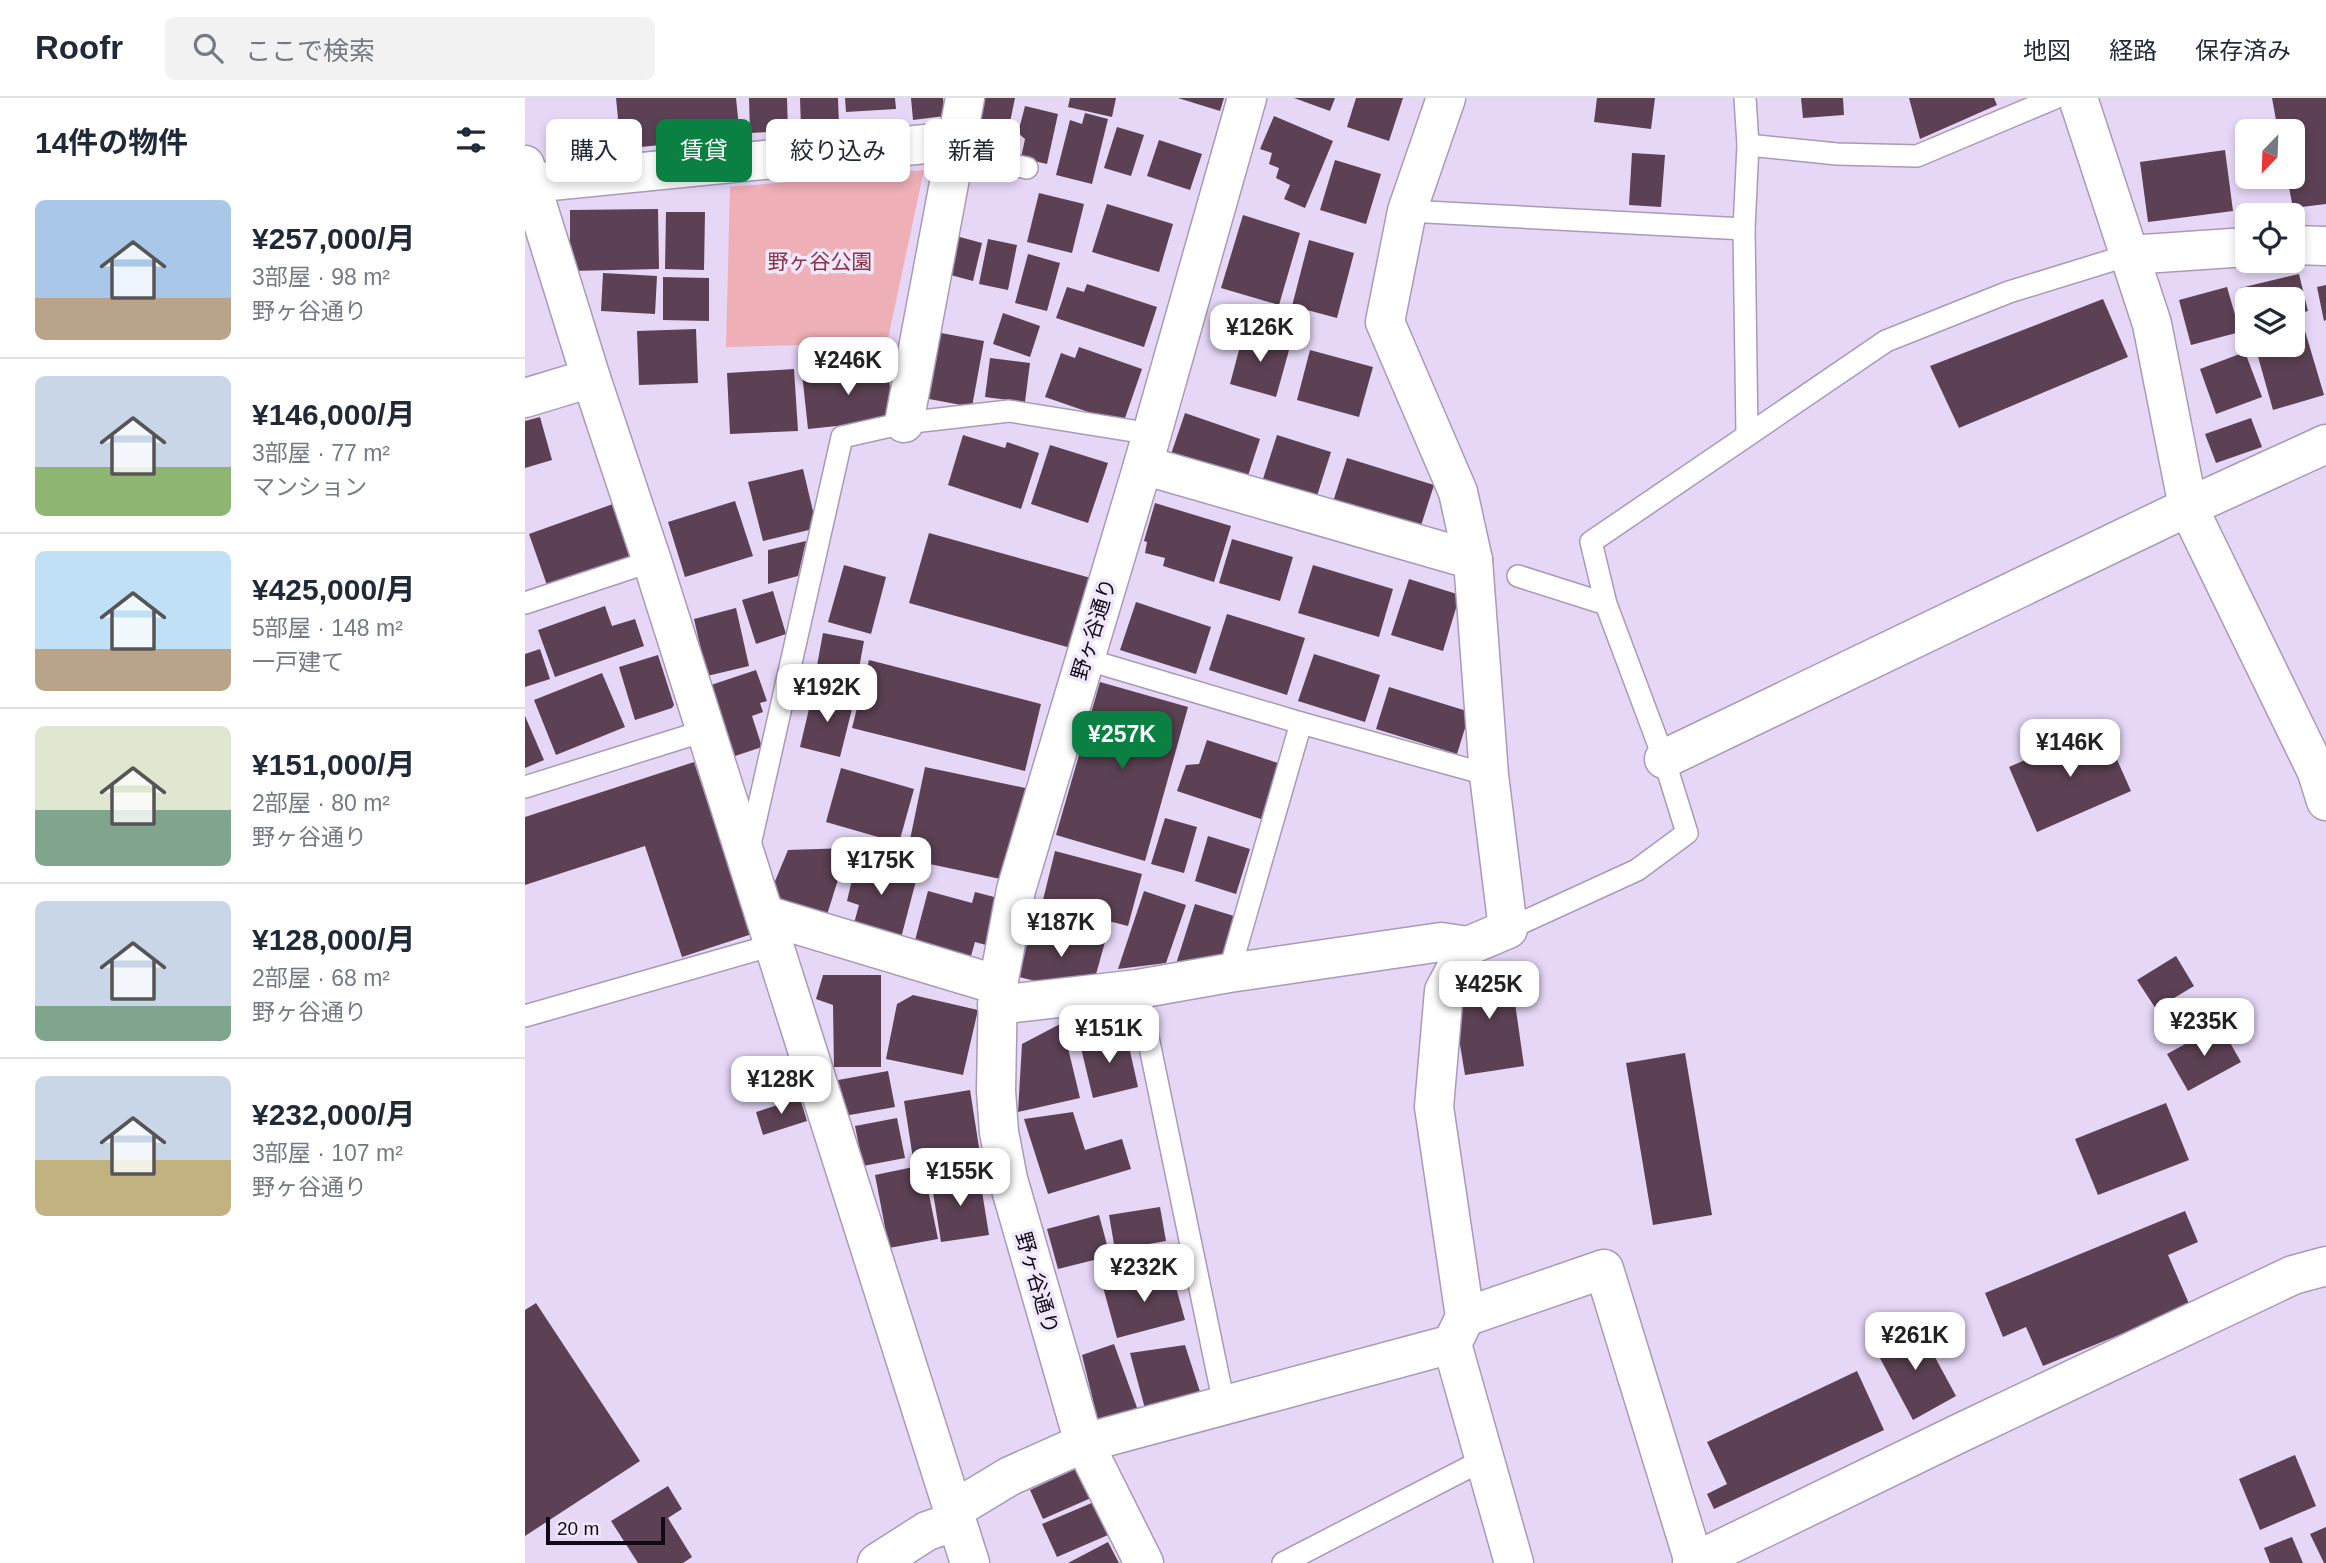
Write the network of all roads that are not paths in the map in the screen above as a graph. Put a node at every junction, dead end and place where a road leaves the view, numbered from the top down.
1 (965, 98) edge
2 (1247, 98) edge
3 (1446, 98) edge
4 (1745, 98) edge
5 (2055, 98) edge
6 (2078, 98) edge
7 (961, 119) edge
8 (1748, 145) junction
9 (924, 149) edge
10 (1020, 166) edge
11 (1027, 168) dead end
12 (528, 174) edge
13 (949, 182) edge
14 (1407, 211) junction
15 (1744, 229) junction
16 (2305, 245) edge
17 (2326, 246) edge
18 (2235, 248) edge
19 (2129, 255) junction
20 (591, 378) junction
21 (525, 398) edge
22 (904, 423) junction
23 (1747, 434) junction
24 (2326, 444) edge
25 (1147, 449) junction
26 (2188, 507) junction
27 (1473, 560) junction
28 (652, 561) junction
29 (1518, 576) dead end
30 (525, 603) edge
31 (1607, 604) junction
32 (1085, 659) junction
33 (1301, 723) junction
34 (704, 731) junction
35 (1664, 759) junction
36 (1489, 775) junction
37 (2323, 781) edge
38 (525, 787) edge
39 (747, 862) junction
40 (1508, 929) junction
41 (769, 930) junction
42 (1468, 946) junction
43 (1229, 973) junction
44 (1137, 989) junction
45 (997, 995) junction
46 (525, 1016) edge
47 (2326, 1266) edge
48 (1458, 1330) junction
49 (1224, 1404) junction
50 (1084, 1443) junction
51 (1485, 1459) junction
52 (954, 1516) junction
53 (877, 1563) edge
54 (970, 1563) edge
55 (1144, 1563) edge
56 (1283, 1563) edge
57 (1514, 1563) edge
58 (1693, 1563) edge

1 - 7 street
2 - 25 street, 野ヶ谷通り
3 - 14 street
4 - 8 lane
5 - 8 lane
6 - 19 street
8 - 15 lane
9 - 12 street
10 - 11 lane
12 - 20 street
13 - 22 street
14 - 15 lane
14 - 27 street
15 - 23 lane
16 - 17 street
18 - 19 street
19 - 23 lane
19 - 26 street
20 - 21 street
20 - 28 street
22 - 25 lane
22 - 39 lane
23 - 31 lane
24 - 26 street
25 - 27 street
25 - 32 street, 野ヶ谷通り
26 - 35 street
26 - 37 street
27 - 36 street
28 - 30 lane
28 - 34 street
29 - 31 lane
31 - 35 lane
32 - 33 lane
32 - 45 street, 野ヶ谷通り
33 - 36 lane
33 - 43 lane
34 - 38 lane
34 - 39 street
35 - 40 lane
36 - 40 street
39 - 41 street
40 - 42 street
41 - 45 street
41 - 46 lane
41 - 52 street
42 - 43 street
42 - 48 street
43 - 44 street
44 - 45 street
44 - 49 lane
45 - 50 street, 野ヶ谷通り
47 - 58 street
48 - 49 street
48 - 51 street
48 - 58 street
49 - 50 street
50 - 52 street
50 - 55 street, 野ヶ谷通り
51 - 56 lane
51 - 57 street
52 - 53 street
52 - 54 street

